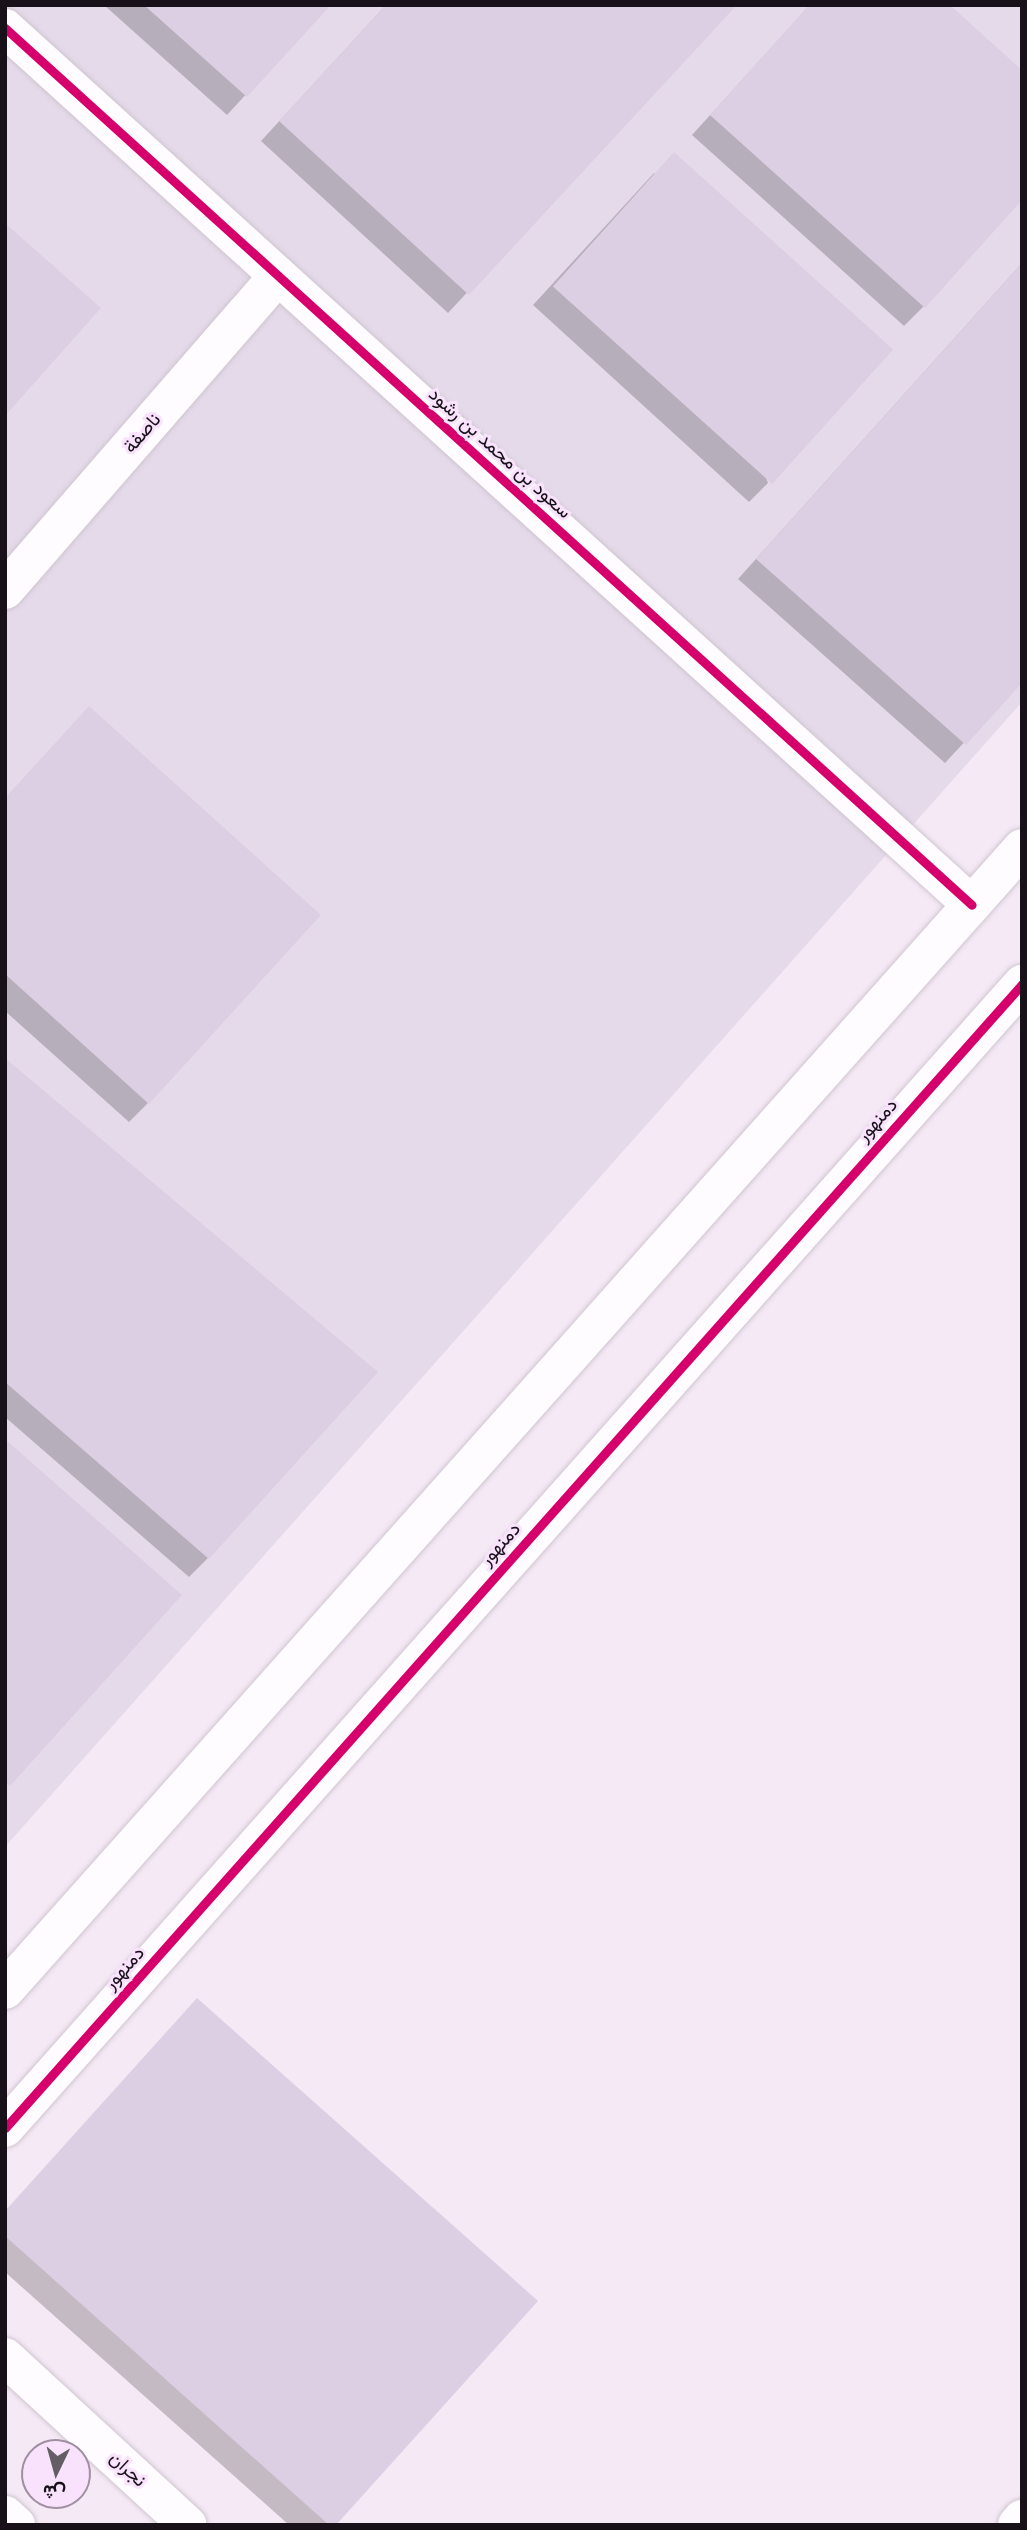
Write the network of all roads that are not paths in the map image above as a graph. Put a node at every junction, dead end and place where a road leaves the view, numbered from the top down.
1 (5, 28) edge
2 (278, 276) junction
3 (5, 590) edge
4 (1022, 848) edge
5 (972, 905) junction
6 (1022, 984) edge
7 (5, 1990) edge
8 (5, 2128) edge
9 (5, 2357) edge
10 (5, 2515) edge
11 (1022, 2519) edge
12 (16, 2525) edge
13 (188, 2525) edge
14 (1017, 2525) edge

1 - 2 street, سعود بن محمد بن رشود
2 - 3 street, ناصفة
2 - 5 street, سعود بن محمد بن رشود
4 - 5 street
5 - 7 street
6 - 8 street, دمنهور
9 - 13 street, نجران
10 - 12 street
11 - 14 street

